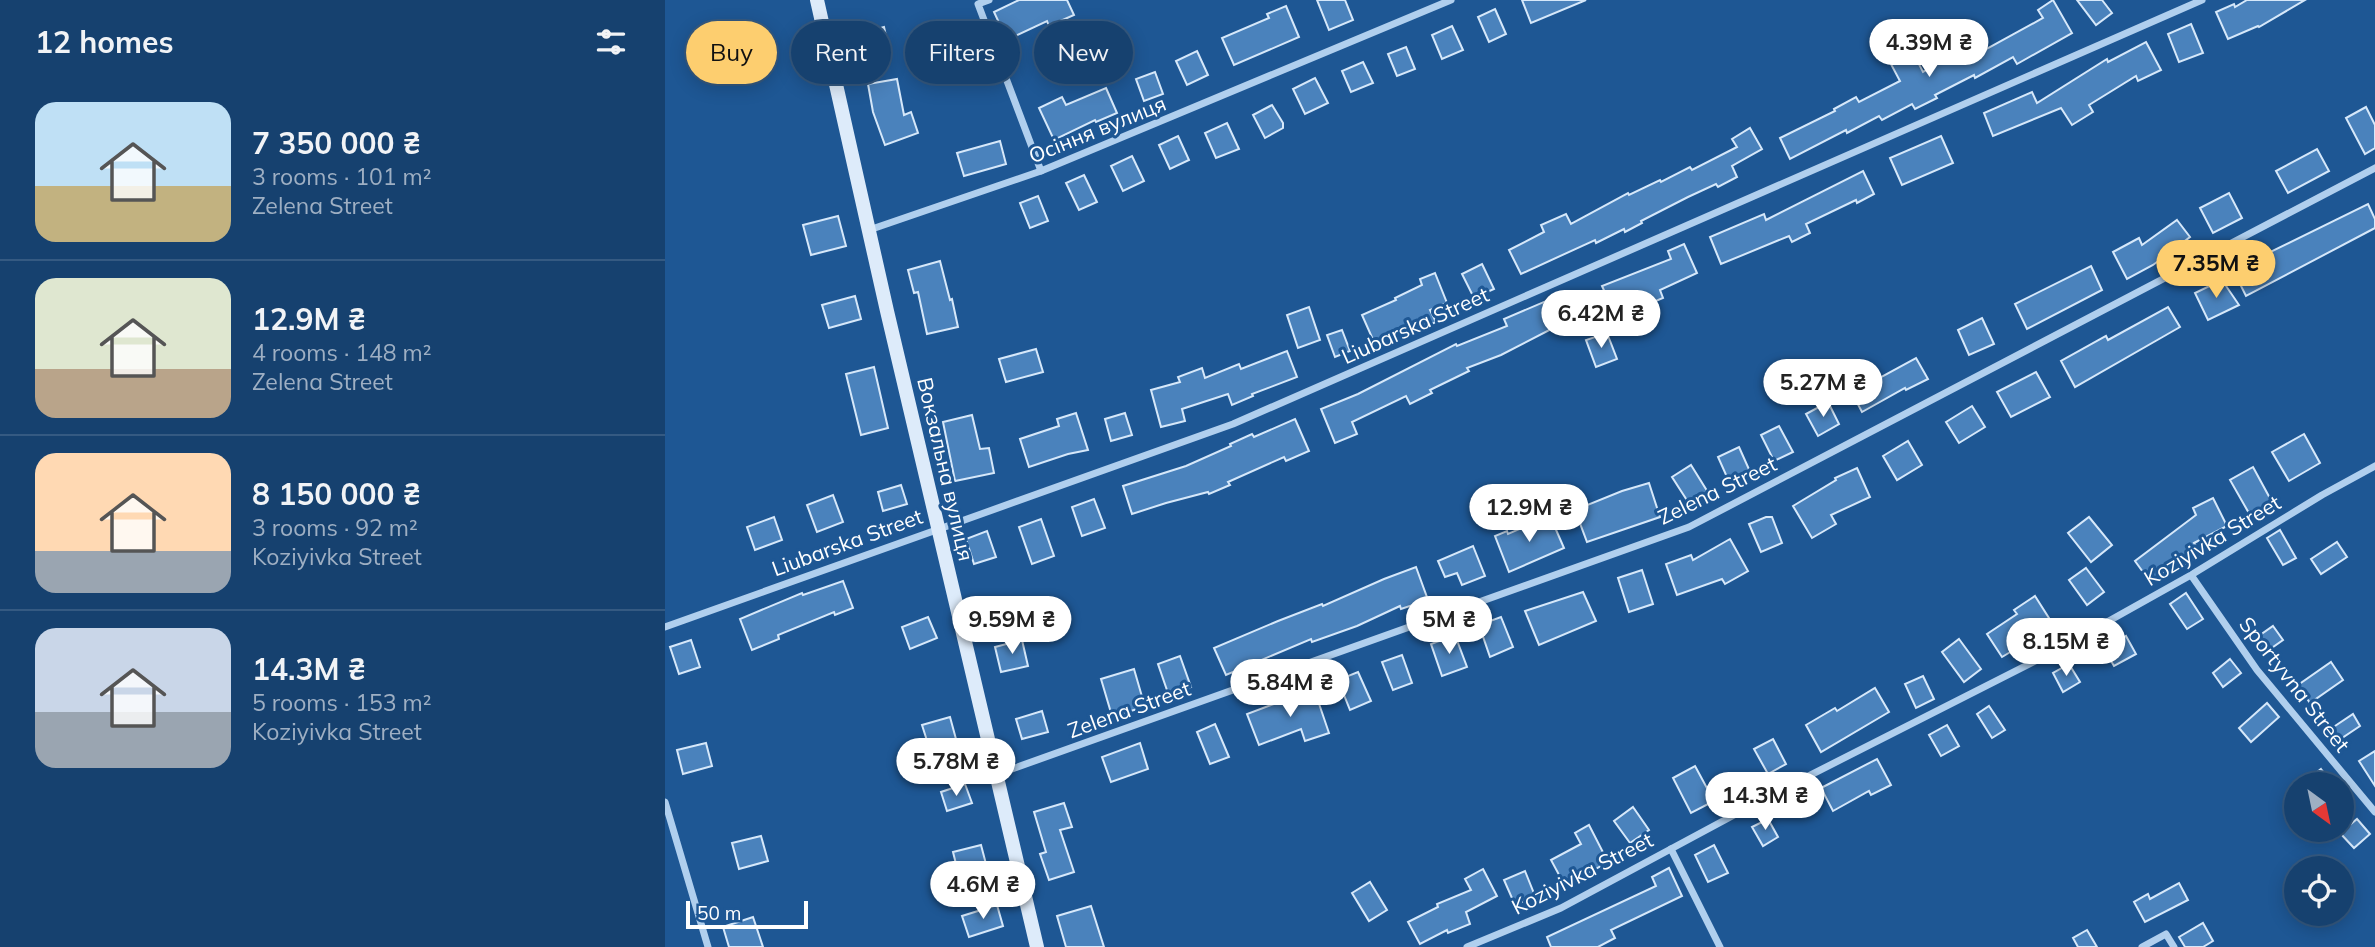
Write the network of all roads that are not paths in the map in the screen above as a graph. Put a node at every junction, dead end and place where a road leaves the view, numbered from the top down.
1 (817, 0) edge
2 (989, 0) edge
3 (1451, 0) edge
4 (2202, 0) edge
5 (2375, 168) edge
6 (1041, 171) junction
7 (869, 230) junction
8 (2375, 466) edge
9 (938, 528) junction
10 (2191, 575) junction
11 (665, 627) edge
12 (997, 774) junction
13 (665, 802) edge
14 (2375, 812) edge
15 (1671, 849) junction
16 (708, 947) edge
17 (1037, 947) edge
18 (1467, 947) edge
19 (1720, 947) edge
20 (2142, 947) edge
21 (2173, 947) edge

1 - 7 main road, Вокзальна вулиця
2 - 6 street
3 - 6 street, Осіння вулиця
4 - 9 street, Liubarska Street
5 - 12 street, Zelena Street
6 - 7 street, Осіння вулиця
7 - 9 main road, Вокзальна вулиця
8 - 10 street, Koziyivka Street
9 - 11 street, Liubarska Street
9 - 12 main road, Вокзальна вулиця
10 - 14 street, Sportyvna Street
10 - 15 street, Koziyivka Street
12 - 17 main road, Вокзальна вулиця
13 - 16 street
15 - 18 street, Koziyivka Street
15 - 19 street
20 - 21 street

